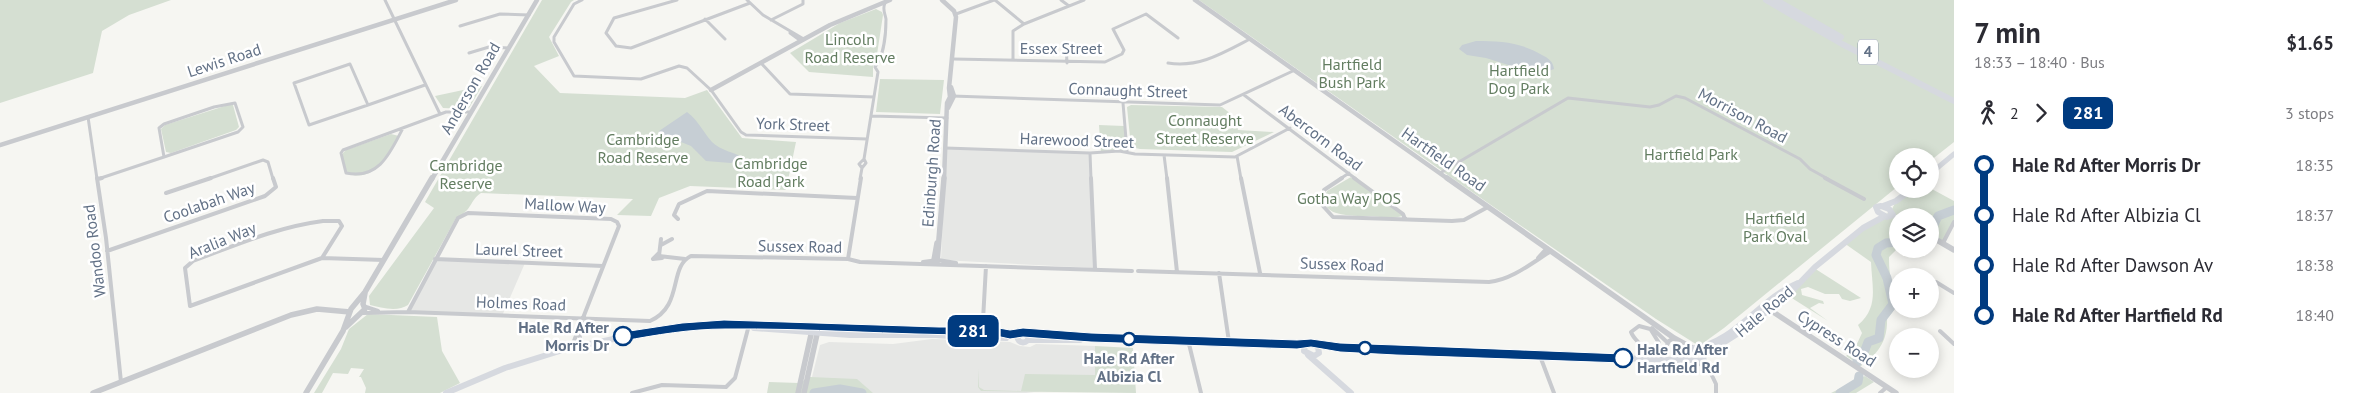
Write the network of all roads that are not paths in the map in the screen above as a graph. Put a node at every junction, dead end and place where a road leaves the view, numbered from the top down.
1 (385, 0) edge
2 (456, 0) edge
3 (537, 0) edge
4 (582, 0) edge
5 (677, 0) edge
6 (747, 0) edge
7 (803, 0) edge
8 (889, 0) edge
9 (942, 0) edge
10 (995, 0) edge
11 (1061, 0) edge
12 (1084, 0) edge
13 (1195, 0) edge
14 (1766, 0) edge
15 (1776, 0) edge
16 (750, 4) junction
17 (881, 6) junction
18 (1069, 6) junction
19 (956, 14) junction
20 (529, 15) junction
21 (705, 19) junction
22 (394, 20) junction
23 (771, 20) junction
24 (1024, 24) junction
25 (460, 26) dead end
26 (725, 38) dead end
27 (1178, 38) dead end
28 (800, 39) junction
29 (1250, 39) junction
30 (1066, 45) dead end
31 (509, 48) junction
32 (469, 53) dead end
33 (953, 59) junction
34 (1013, 60) junction
35 (879, 62) joint
36 (761, 63) junction
37 (1067, 63) junction
38 (1168, 63) dead end
39 (1293, 69) junction
40 (1277, 78) joint
41 (425, 85) junction
42 (711, 90) junction
43 (1244, 95) junction
44 (1954, 96) edge
45 (874, 97) junction
46 (952, 97) junction
47 (972, 98) joint
48 (1954, 101) edge
49 (1122, 103) junction
50 (368, 105) junction
51 (471, 112) junction
52 (440, 114) junction
53 (88, 116) junction
54 (871, 116) junction
55 (947, 118) junction
56 (403, 128) junction
57 (1290, 128) junction
58 (867, 139) junction
59 (0, 145) edge
60 (946, 148) junction
61 (1127, 151) junction
62 (1090, 153) junction
63 (1954, 154) edge
64 (1164, 155) junction
65 (164, 156) junction
66 (1238, 156) junction
67 (1939, 166) edge
68 (1349, 173) junction
69 (1440, 173) junction
70 (98, 179) junction
71 (166, 193) dead end
72 (857, 198) junction
73 (1900, 198) edge
74 (1864, 199) dead end
75 (1896, 201) junction
76 (1486, 205) junction
77 (1884, 206) junction
78 (1894, 208) edge
79 (1876, 211) junction
80 (1889, 212) edge
81 (1889, 215) edge
82 (1889, 217) edge
83 (678, 219) dead end
84 (1405, 219) junction
85 (1873, 220) junction
86 (1954, 222) edge
87 (661, 239) dead end
88 (672, 239) dead end
89 (1939, 242) edge
90 (1943, 244) junction
91 (661, 245) junction
92 (1549, 250) junction
93 (1954, 250) edge
94 (106, 251) junction
95 (322, 258) junction
96 (435, 259) junction
97 (685, 259) junction
98 (848, 259) junction
99 (384, 260) junction
100 (936, 261) junction
101 (603, 266) junction
102 (986, 266) junction
103 (1095, 270) junction
104 (1132, 271) dead end
105 (1138, 271) dead end
106 (1177, 272) junction
107 (1219, 272) junction
108 (1260, 273) junction
109 (1939, 284) edge
110 (365, 292) junction
111 (1954, 293) edge
112 (1766, 308) junction
113 (352, 309) junction
114 (363, 310) junction
115 (408, 312) junction
116 (583, 319) junction
117 (749, 326) junction
118 (1652, 327) junction
119 (579, 329) junction
120 (815, 330) junction
121 (982, 330) junction
122 (343, 331) junction
123 (1940, 331) dead end
124 (1676, 340) junction
125 (1188, 342) junction
126 (1229, 343) junction
127 (1668, 343) junction
128 (581, 344) junction
129 (1954, 344) edge
130 (1316, 345) junction
131 (572, 346) junction
132 (1340, 347) junction
133 (1656, 348) junction
134 (1305, 350) junction
135 (1644, 350) junction
136 (1692, 351) junction
137 (1320, 352) junction
138 (1540, 356) junction
139 (1649, 359) junction
140 (1673, 359) junction
141 (1700, 359) junction
142 (1321, 366) junction
143 (121, 382) junction
144 (1887, 387) junction
145 (643, 391) edge
146 (451, 392) edge
147 (1346, 392) edge
148 (93, 393) edge
149 (306, 393) edge
150 (632, 393) edge
151 (798, 393) edge
152 (804, 393) edge
153 (1202, 393) edge
154 (1554, 393) edge
155 (1716, 393) edge
156 (1880, 393) edge
157 (1896, 393) edge

1 - 22 street
2 - 22 street, Lewis Road
3 - 20 street, Anderson Road
4 - 42 street
5 - 21 street
6 - 16 street
7 - 23 street
8 - 17 street
9 - 19 street
10 - 19 street
10 - 24 street
11 - 18 street
12 - 18 street
13 - 29 street, Hartfield Road
14 - 48 highway, 4
15 - 44 highway, 4
16 - 21 street
16 - 23 street
17 - 28 street
17 - 35 street
18 - 24 street
19 - 33 street, Edinburgh Road
20 - 25 street
20 - 31 street, Anderson Road
21 - 26 street
22 - 41 street
22 - 53 street, Lewis Road
23 - 28 street
24 - 34 street
27 - 37 street, Essex Street
28 - 36 street
29 - 38 street
29 - 39 street, Hartfield Road
30 - 37 street
31 - 32 street
31 - 51 street, Anderson Road
33 - 34 street, Essex Street
33 - 46 street, Edinburgh Road
34 - 37 street, Essex Street
35 - 45 street
36 - 42 street
36 - 45 street
39 - 40 street, Connaught Street
39 - 69 street, Hartfield Road
40 - 43 street, Connaught Street
41 - 50 street
41 - 52 street
42 - 58 street, York Street
43 - 49 street, Connaught Street
43 - 57 street, Abercorn Road
45 - 54 street
46 - 47 street, Connaught Street
46 - 55 street, Edinburgh Road
47 - 49 street, Connaught Street
49 - 61 street
50 - 50 street
51 - 52 street
51 - 99 street, Anderson Road
52 - 56 street
53 - 59 street, Lewis Road
53 - 70 street, Wandoo Road
54 - 55 street
54 - 58 street
55 - 60 street, Edinburgh Road
56 - 56 street
57 - 66 street, Harewood Street
57 - 68 street, Abercorn Road
58 - 72 street
60 - 62 street, Harewood Street
60 - 100 street, Edinburgh Road
61 - 62 street, Harewood Street
61 - 64 street, Harewood Street
62 - 103 street
63 - 67 main road
64 - 66 street, Harewood Street
64 - 106 street
65 - 65 street
65 - 70 street
66 - 108 street
68 - 84 street, Abercorn Road
68 - 84 street
69 - 74 street, Morrison Road
69 - 76 street, Hartfield Road
70 - 94 street, Wandoo Road
71 - 94 street, Coolabah Way
72 - 83 street
72 - 98 street
73 - 75 main road
75 - 77 main road
75 - 78 main road
76 - 84 street
76 - 92 street, Hartfield Road
77 - 79 main road
77 - 80 main road
79 - 81 main road
79 - 85 main road
82 - 85 main road, Hale Road
85 - 112 main road, Hale Road
86 - 90 street
87 - 91 street
88 - 91 street
89 - 90 street
90 - 93 street
91 - 97 street
92 - 108 street, Sussex Road
92 - 118 street, Hartfield Road
94 - 143 street, Wandoo Road
95 - 95 street, Aralia Way
95 - 99 street, Aralia Way
96 - 101 street, Laurel Street
96 - 101 street, Mallow Way
96 - 115 street
97 - 98 street, Sussex Road
97 - 116 street, Holmes Road
98 - 100 street, Sussex Road
99 - 110 street, Anderson Road
100 - 102 street, Sussex Road
101 - 116 street, Mallow Way
102 - 103 street, Sussex Road
102 - 121 street
103 - 104 street, Sussex Road
105 - 106 street, Sussex Road
106 - 107 street, Sussex Road
107 - 108 street, Sussex Road
107 - 126 street
109 - 111 street
110 - 113 street, Anderson Road
110 - 114 street, Anderson Road
112 - 136 main road, Hale Road
112 - 141 main road, Hale Road
112 - 144 street, Cypress Road
113 - 114 street
113 - 114 street
113 - 122 street, Anderson Road
113 - 143 street
114 - 115 street, Holmes Road
114 - 122 street, Anderson Road
115 - 116 street, Holmes Road
116 - 119 street, Mallow Way
117 - 120 main road
117 - 128 main road
117 - 145 street
118 - 124 street, Hartfield Road
118 - 127 street
118 - 133 street
118 - 135 street
119 - 128 street, Mallow Way
119 - 131 street, Mallow Way
120 - 121 main road
120 - 151 street
120 - 152 street
121 - 125 main road
122 - 149 street, Anderson Road
123 - 129 street
124 - 127 street
124 - 136 street, Hartfield Road
125 - 126 main road
125 - 153 street
126 - 134 main road
127 - 133 street
128 - 131 main road
130 - 132 main road, Hale Road
130 - 134 main road, Hale Road
130 - 137 main road
131 - 146 main road
132 - 137 main road, Hale Road
132 - 138 main road, Hale Road
133 - 135 street
134 - 137 main road, Hale Road
134 - 142 main road
135 - 139 street
136 - 140 main road, Hale Road
136 - 141 main road
137 - 142 main road
138 - 139 main road, Hale Road
138 - 154 street
139 - 140 main road, Hale Road
140 - 141 main road, Hale Road
141 - 155 street
142 - 147 main road
143 - 148 street
144 - 156 street
144 - 157 street, Cypress Road
145 - 150 street

